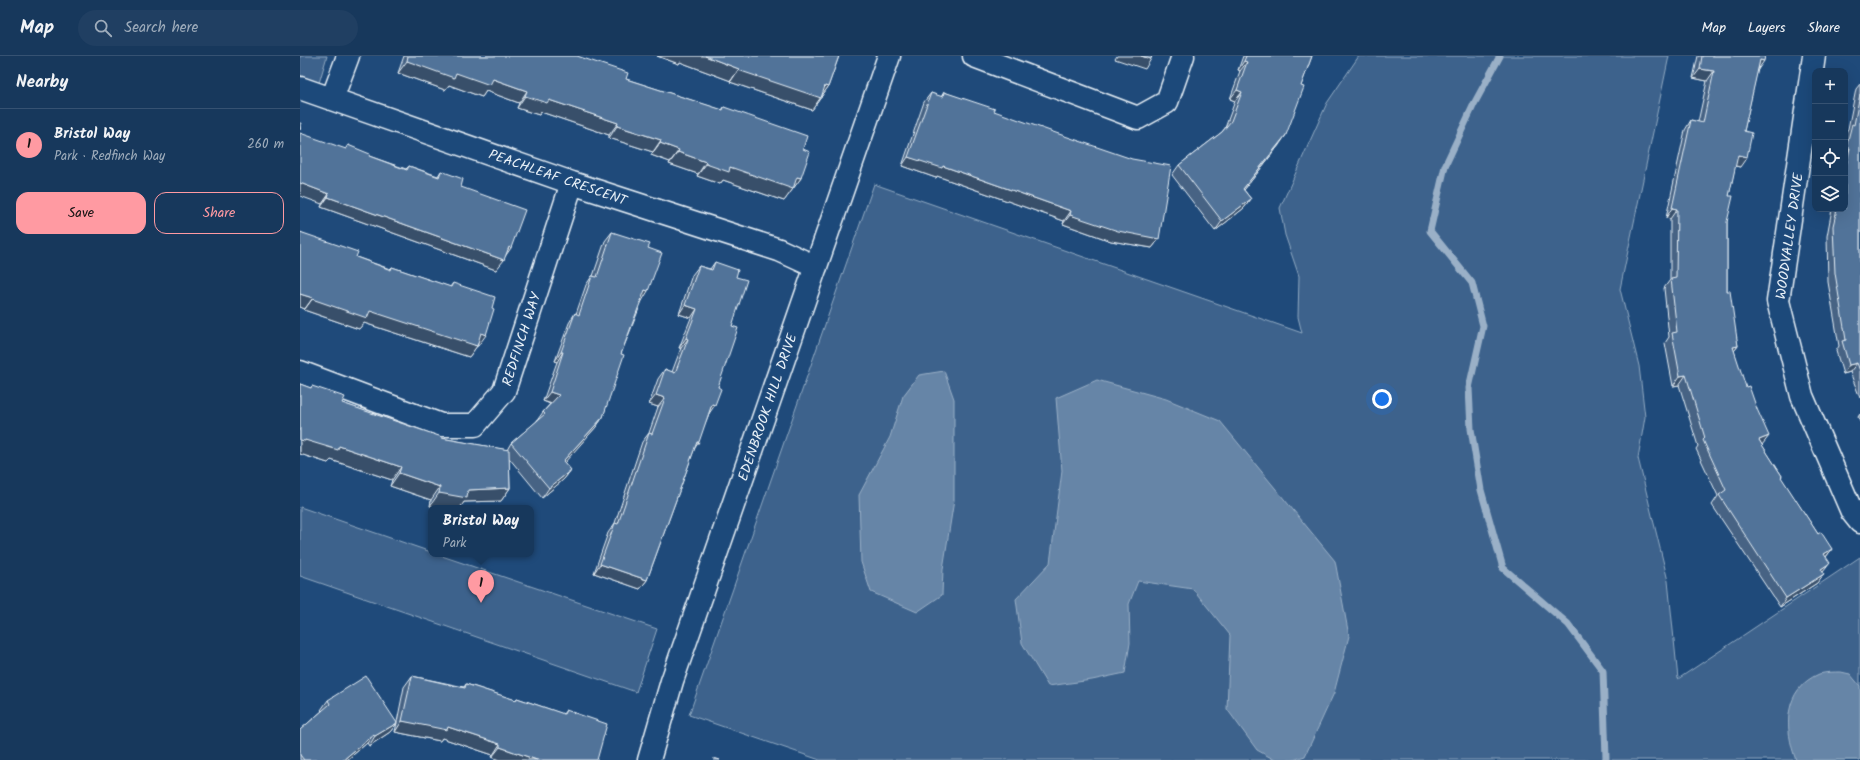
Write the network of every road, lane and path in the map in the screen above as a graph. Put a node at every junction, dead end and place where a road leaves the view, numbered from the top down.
1 (348, 56) edge
2 (889, 56) edge
3 (974, 56) edge
4 (1183, 56) edge
5 (1814, 56) edge
6 (300, 88) edge
7 (332, 99) junction
8 (572, 183) junction
9 (816, 267) junction
10 (300, 372) edge
11 (1860, 522) edge
12 (649, 760) edge

1 - 7 street
2 - 9 street, EDENBROOK HILL DRIVE
3 - 4 street
5 - 11 street, WOODVALLEY DRIVE
6 - 7 street, PEACHLEAF CRESCENT
7 - 8 street, PEACHLEAF CRESCENT
8 - 9 street, PEACHLEAF CRESCENT
8 - 10 street, REDFINCH WAY
9 - 12 street, EDENBROOK HILL DRIVE

